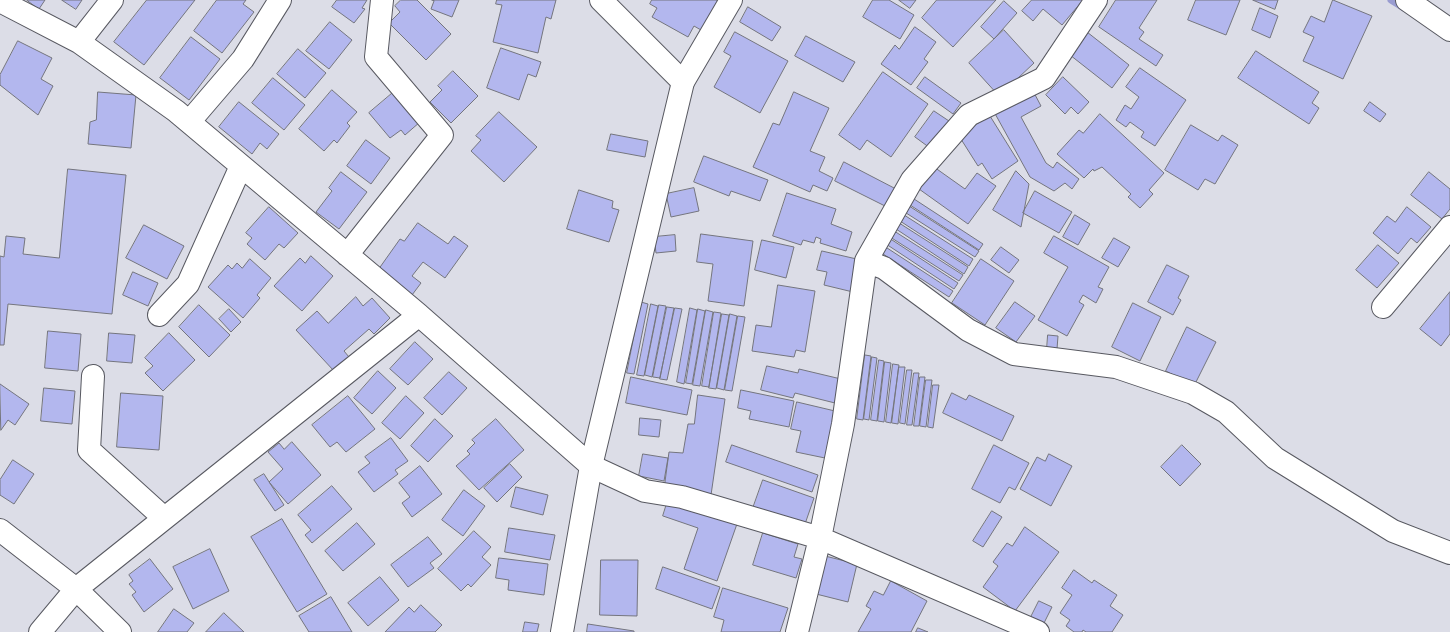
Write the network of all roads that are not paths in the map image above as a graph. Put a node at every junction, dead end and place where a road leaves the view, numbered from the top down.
1 (112, 0) edge
2 (280, 0) edge
3 (382, 0) edge
4 (600, 0) edge
5 (731, 0) edge
6 (1096, 0) edge
7 (1407, 0) edge
8 (0, 1) edge
9 (1450, 30) edge
10 (79, 42) junction
11 (682, 82) junction
12 (190, 122) junction
13 (241, 166) junction
14 (1450, 228) edge
15 (347, 255) junction
16 (866, 260) junction
17 (1382, 307) dead end
18 (159, 315) dead end
19 (419, 315) junction
20 (93, 376) dead end
21 (591, 466) junction
22 (164, 518) junction
23 (0, 530) edge
24 (820, 538) junction
25 (1450, 553) edge
26 (76, 589) junction
27 (40, 632) edge
28 (120, 632) edge
29 (562, 632) edge
30 (797, 632) edge
31 (1038, 632) edge

1 - 10 street
2 - 12 street
3 - 15 street
4 - 11 street
5 - 11 street
6 - 16 street
7 - 9 street
8 - 10 street
10 - 12 street
11 - 21 street
12 - 13 street
13 - 15 street
13 - 18 street
14 - 17 street
15 - 19 street
16 - 24 street
16 - 25 street
19 - 21 street
19 - 22 street
20 - 22 street
21 - 24 street
21 - 29 street
22 - 26 street
23 - 26 street
24 - 30 street
24 - 31 street
26 - 27 street
26 - 28 street

